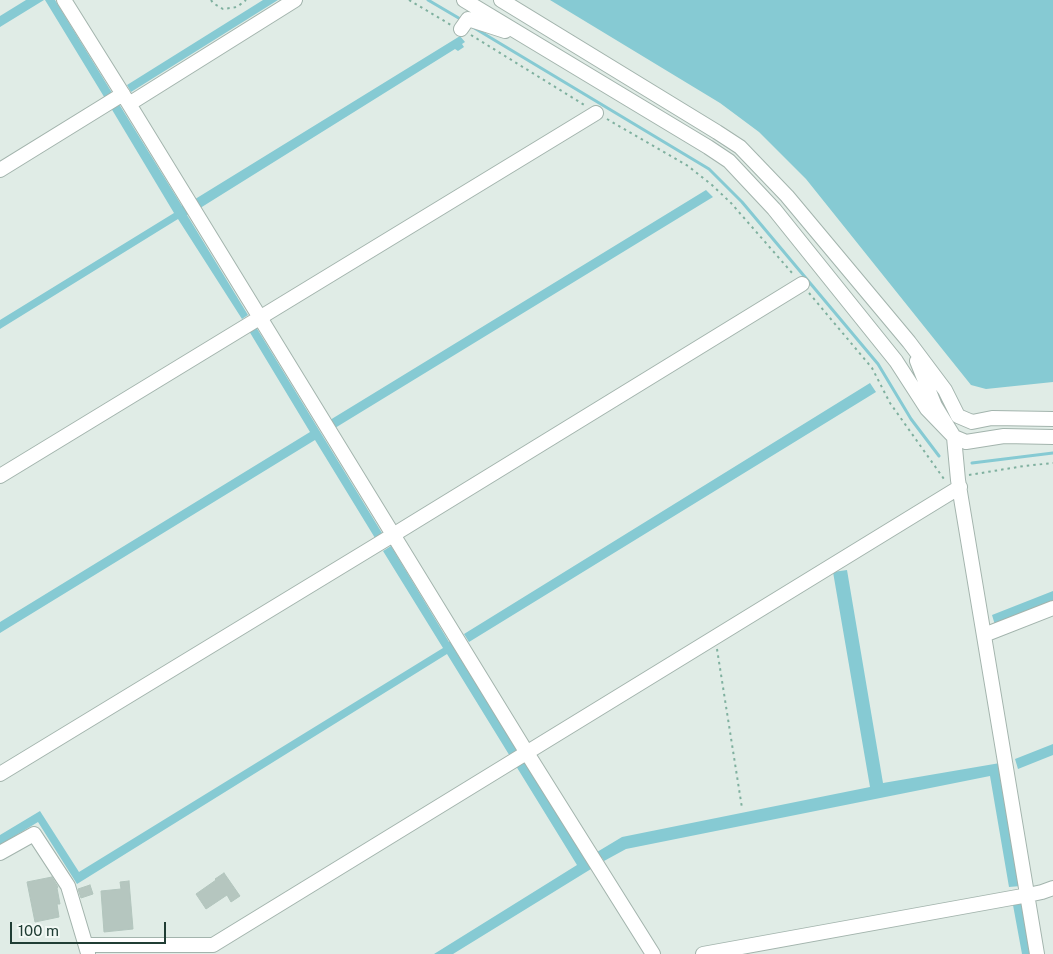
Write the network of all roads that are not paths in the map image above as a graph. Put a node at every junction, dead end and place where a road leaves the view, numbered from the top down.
1 (64, 0) edge
2 (295, 0) edge
3 (464, 0) edge
4 (501, 0) edge
5 (466, 27) road end
6 (526, 37) junction
7 (588, 53) junction
8 (119, 96) junction
9 (596, 113) road end
10 (0, 170) edge
11 (802, 284) dead end
12 (260, 317) junction
13 (909, 342) junction
14 (1053, 419) edge
15 (954, 437) junction
16 (1053, 437) edge
17 (0, 476) edge
18 (959, 484) junction
19 (393, 535) junction
20 (1053, 608) edge
21 (984, 635) junction
22 (527, 753) junction
23 (0, 774) edge
24 (0, 853) edge
25 (1053, 888) edge
26 (1019, 896) junction
27 (87, 950) edge
28 (652, 954) edge
29 (703, 954) edge
30 (1037, 954) edge

1 - 8 street
2 - 8 street
3 - 6 street
4 - 7 street
5 - 6 street
6 - 7 street
6 - 15 street
7 - 13 street
8 - 10 street
8 - 12 street
9 - 12 street
11 - 19 street
12 - 17 street
12 - 19 street
13 - 14 street
13 - 15 street
15 - 16 street
15 - 18 street
18 - 21 street
18 - 22 street
19 - 22 street
19 - 23 street
20 - 21 street
21 - 26 street
22 - 27 street
22 - 28 street
24 - 27 street
25 - 26 street
26 - 29 street
26 - 30 street

